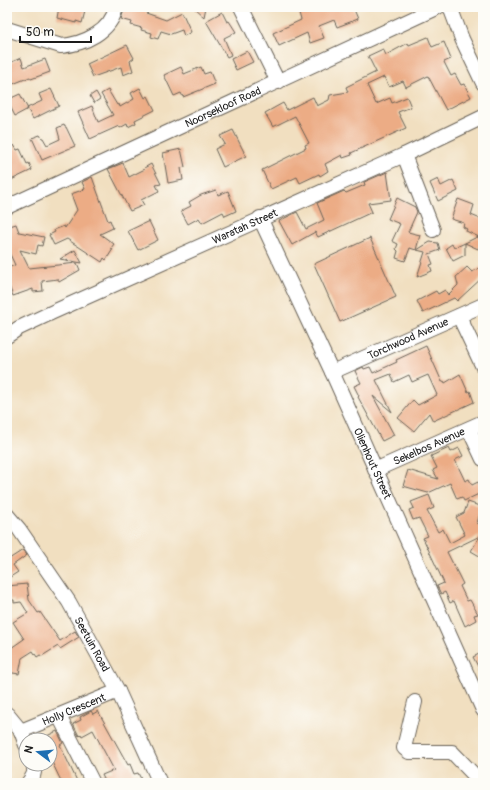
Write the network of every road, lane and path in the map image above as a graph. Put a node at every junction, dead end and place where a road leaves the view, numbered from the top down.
1 (116, 7) edge
2 (241, 7) edge
3 (438, 7) edge
4 (450, 7) edge
5 (7, 29) edge
6 (278, 82) junction
7 (483, 83) edge
8 (483, 117) edge
9 (404, 154) junction
10 (7, 207) edge
11 (260, 218) junction
12 (433, 230) dead end
13 (483, 305) edge
14 (459, 316) junction
15 (7, 336) edge
16 (483, 367) edge
17 (332, 372) junction
18 (483, 422) edge
19 (469, 429) junction
20 (483, 459) edge
21 (376, 470) junction
22 (7, 515) edge
23 (118, 692) junction
24 (415, 702) dead end
25 (483, 710) edge
26 (7, 714) edge
27 (59, 716) junction
28 (21, 731) joint
29 (34, 772) edge
30 (28, 783) edge
31 (93, 783) edge
32 (160, 783) edge
33 (479, 783) edge

1 - 5 street
2 - 6 street
3 - 6 street, Noorsekloof Road
4 - 7 street
6 - 10 street, Noorsekloof Road
8 - 9 street, Waratah Street
9 - 11 street, Waratah Street
9 - 12 street
11 - 15 street, Waratah Street
11 - 17 street, Olienhout Street
13 - 14 street, Torchwood Avenue
14 - 16 street
14 - 17 street, Torchwood Avenue
17 - 21 street, Olienhout Street
18 - 19 street, Sekelbos Avenue
19 - 20 street
19 - 21 street, Sekelbos Avenue
21 - 25 street, Olienhout Street
22 - 23 street, Seetuin Road
23 - 27 street, Holly Crescent
23 - 32 street, Seetuin Road
24 - 33 street
26 - 28 street
27 - 28 street, Holly Crescent
27 - 31 street
29 - 30 street

